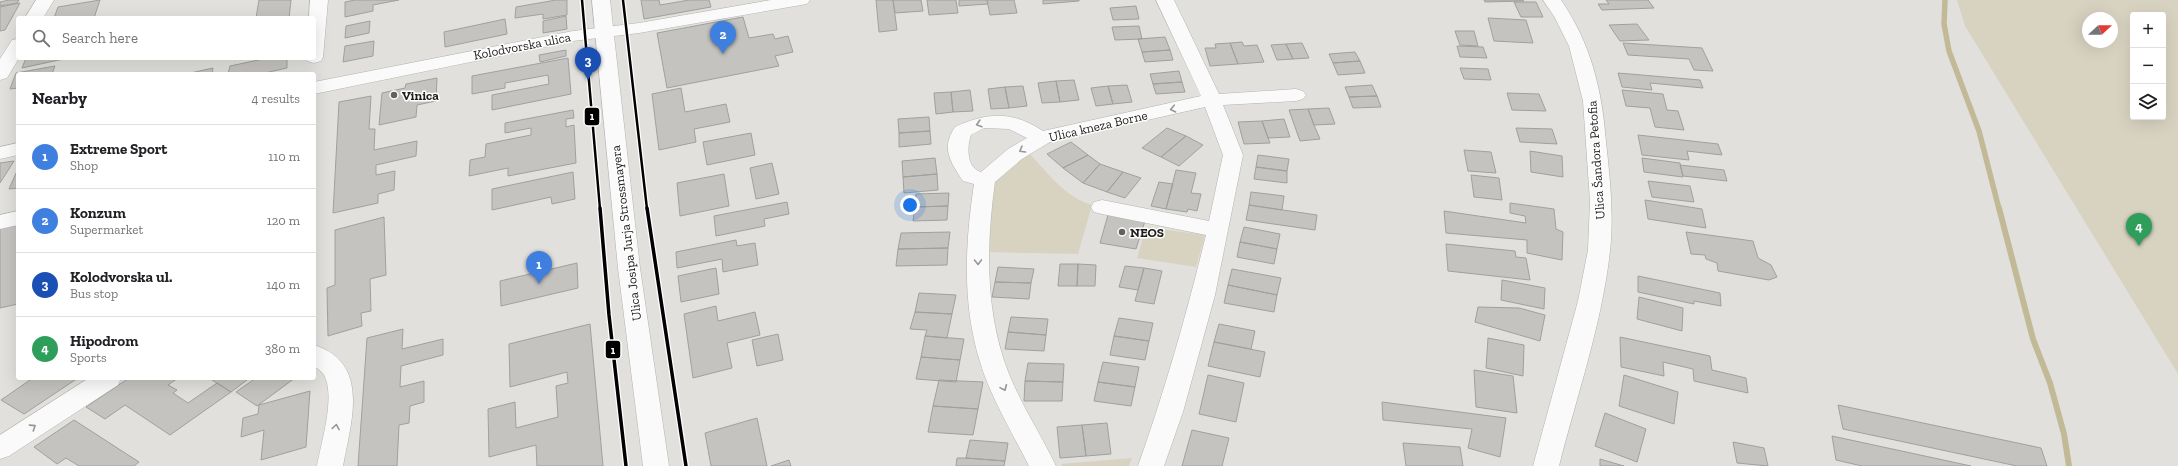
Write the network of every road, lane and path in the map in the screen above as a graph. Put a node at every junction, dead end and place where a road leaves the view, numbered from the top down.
1 (45, 0) edge
2 (319, 0) edge
3 (600, 0) edge
4 (801, 0) edge
5 (1165, 0) edge
6 (1552, 0) edge
7 (35, 16) edge
8 (604, 32) junction
9 (316, 35) edge
10 (16, 47) edge
11 (314, 60) edge
12 (313, 72) edge
13 (0, 74) edge
14 (316, 88) edge
15 (1296, 95) dead end
16 (1211, 100) junction
17 (1041, 139) junction
18 (16, 149) edge
19 (0, 153) edge
20 (985, 180) junction
21 (1102, 207) dead end
22 (16, 218) edge
23 (0, 222) edge
24 (1218, 230) junction
25 (316, 356) edge
26 (106, 380) edge
27 (0, 448) edge
28 (330, 466) edge
29 (656, 466) edge
30 (1043, 466) edge
31 (1151, 466) edge
32 (1546, 466) edge

1 - 7 street
2 - 9 street
3 - 8 street, Ulica Josipa Jurja Strossmayera
4 - 8 street, Kolodvorska ulica
5 - 16 street
6 - 32 street, Ulica Šandora Petofia
8 - 14 street, Kolodvorska ulica
8 - 29 street, Ulica Josipa Jurja Strossmayera
10 - 13 street
11 - 12 street
15 - 16 street, Ulica kneza Borne
16 -> 17 street, Ulica kneza Borne
16 - 24 street
17 -> 20 street, Ulica kneza Borne
17 -> 20 street
18 - 19 street
20 -> 30 street
21 - 24 street
22 - 23 street
24 - 31 street
28 -> 25 street
27 -> 26 street

